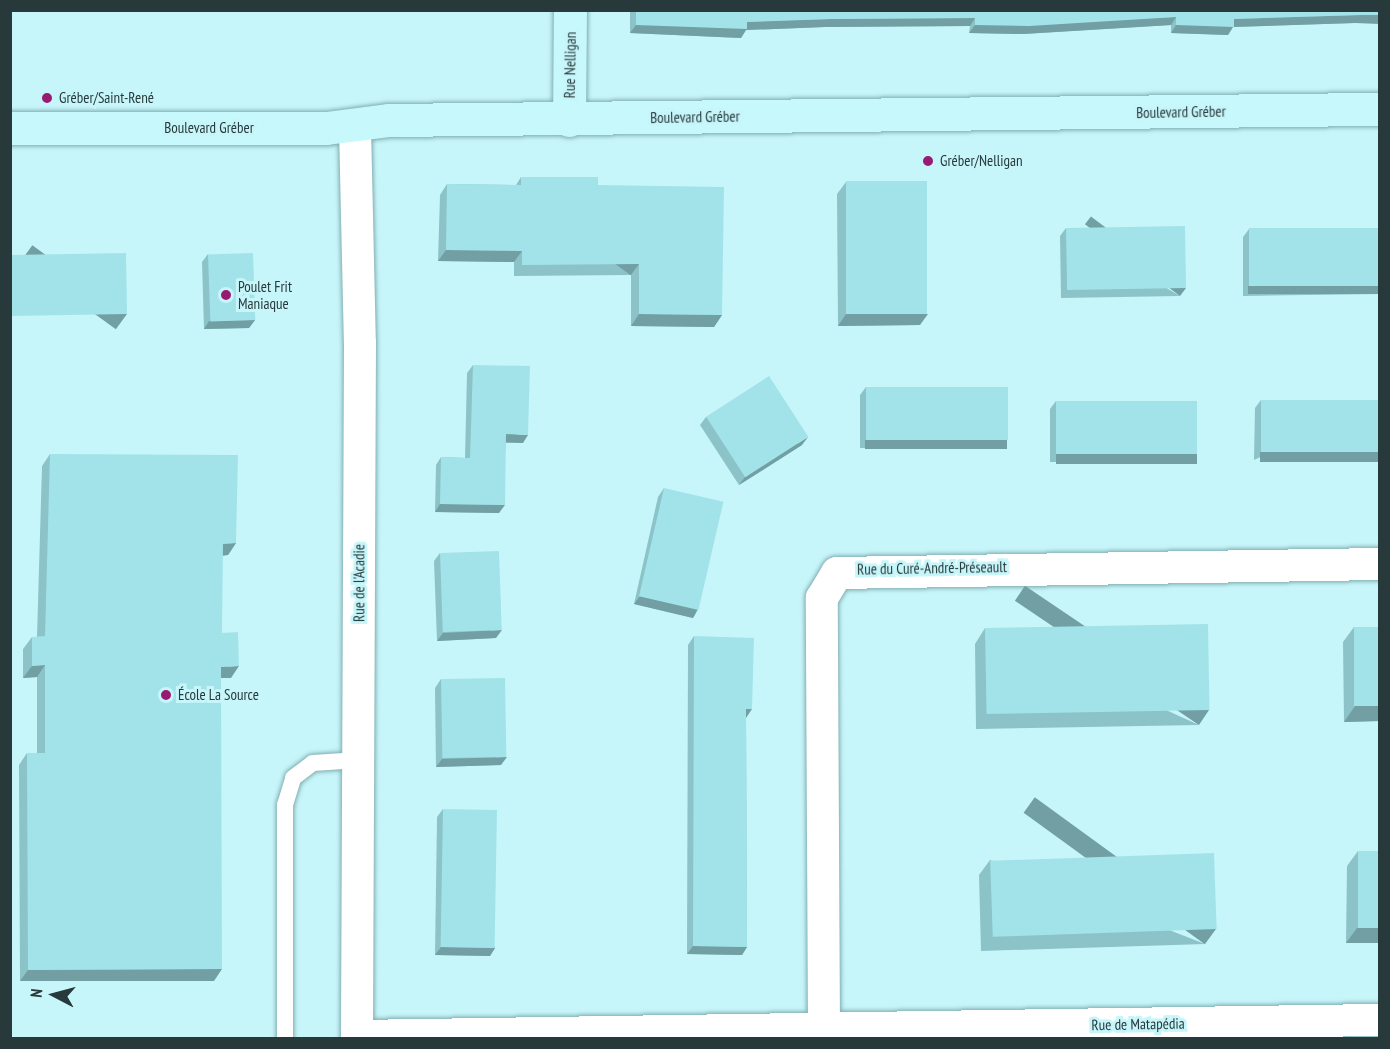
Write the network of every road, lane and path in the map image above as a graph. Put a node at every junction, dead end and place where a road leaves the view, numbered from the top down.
1 (570, 10) edge
2 (1380, 109) edge
3 (569, 120) junction
4 (10, 128) edge
5 (355, 128) junction
6 (1380, 564) edge
7 (359, 760) junction
8 (1380, 1020) edge
9 (824, 1029) junction
10 (357, 1037) edge
11 (285, 1038) edge

1 - 3 main road, Rue Nelligan
2 - 3 main road, Boulevard Gréber
3 - 5 main road, Boulevard Gréber
4 - 5 main road, Boulevard Gréber
5 - 7 street, Rue de l'Acadie
6 - 9 street, Rue du Curé-André-Préseault
7 - 10 street, Rue de l'Acadie
7 - 11 lane
8 - 9 street, Rue de Matapédia
9 - 10 street, Rue de Matapédia

